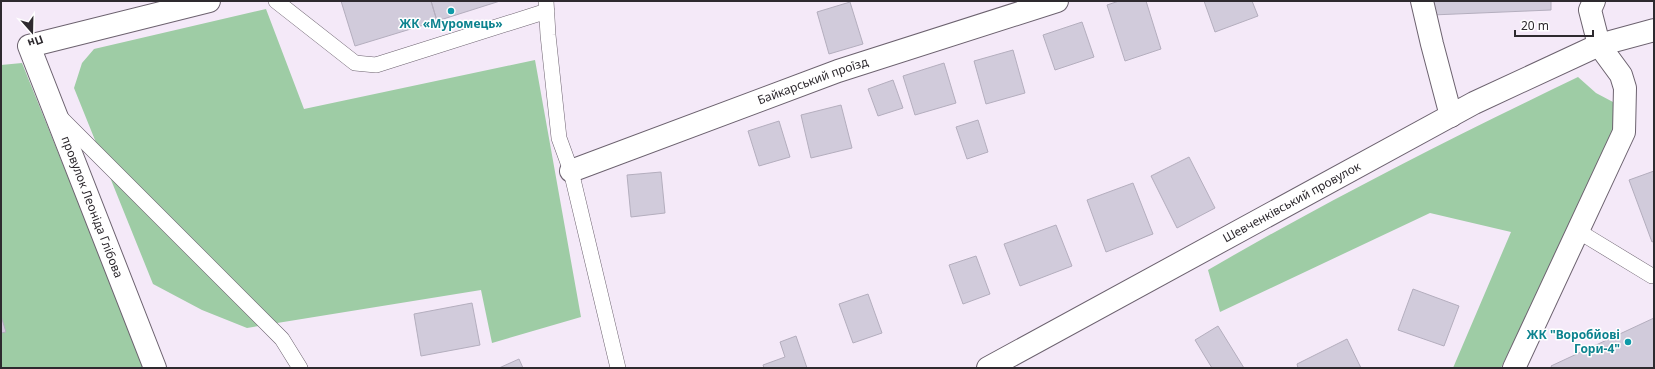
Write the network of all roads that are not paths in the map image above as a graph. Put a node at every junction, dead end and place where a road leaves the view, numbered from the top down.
1 (276, 1) edge
2 (1057, 1) edge
3 (1422, 1) edge
4 (1594, 1) edge
5 (204, 2) edge
6 (546, 6) edge
7 (1654, 30) edge
8 (1599, 45) junction
9 (54, 111) junction
10 (1451, 116) junction
11 (571, 171) junction
12 (1578, 231) junction
13 (1654, 275) edge
14 (155, 368) edge
15 (300, 368) edge
16 (618, 368) edge
17 (988, 368) edge
18 (1514, 368) edge

1 - 6 lane
2 - 11 street, Байкарський проїзд
3 - 10 street
4 - 8 street
5 - 9 street, провулок Леоніда Глібова
6 - 11 lane
7 - 8 street, Шевченківський провулок
8 - 10 street, Шевченківський провулок
8 - 12 street
9 - 14 street, провулок Леоніда Глібова
9 - 15 lane
10 - 17 street, Шевченківський провулок
11 - 16 lane
12 - 13 lane
12 - 18 street

